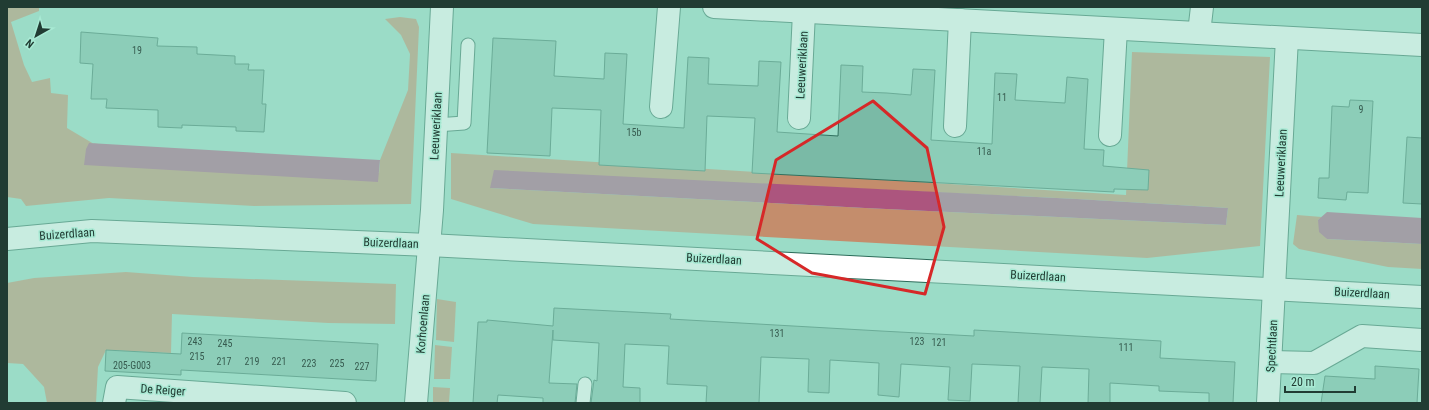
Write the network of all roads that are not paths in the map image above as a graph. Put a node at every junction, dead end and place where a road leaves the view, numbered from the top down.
1 (442, 7) edge
2 (669, 7) edge
3 (714, 7) edge
4 (1202, 7) edge
5 (804, 12) junction
6 (960, 20) junction
7 (1116, 29) junction
8 (1199, 33) junction
9 (1287, 38) junction
10 (468, 45) dead end
11 (1422, 45) edge
12 (661, 107) dead end
13 (799, 118) dead end
14 (436, 125) junction
15 (955, 126) dead end
16 (1110, 134) dead end
17 (7, 239) edge
18 (429, 244) junction
19 (1275, 288) junction
20 (1422, 297) edge
21 (1422, 340) edge
22 (1271, 362) junction
23 (585, 384) dead end
24 (114, 403) edge
25 (345, 403) edge
26 (416, 403) edge
27 (583, 403) edge
28 (1268, 403) edge

1 - 14 street, Leeuweriklaan
2 - 12 street
3 - 5 street
4 - 8 street
5 - 6 street
5 - 13 street, Leeuweriklaan
6 - 7 street
6 - 15 street
7 - 8 street
7 - 16 street
8 - 9 street
9 - 11 street
9 - 19 street, Leeuweriklaan
10 - 14 lane
14 - 18 street, Leeuweriklaan
17 - 18 street, Buizerdlaan
18 - 19 street, Buizerdlaan
18 - 26 street, Korhoenlaan
19 - 20 street, Buizerdlaan
19 - 22 street, Spechtlaan
21 - 22 street
22 - 28 street, Spechtlaan
23 - 27 lane
24 - 25 street, De Reiger

